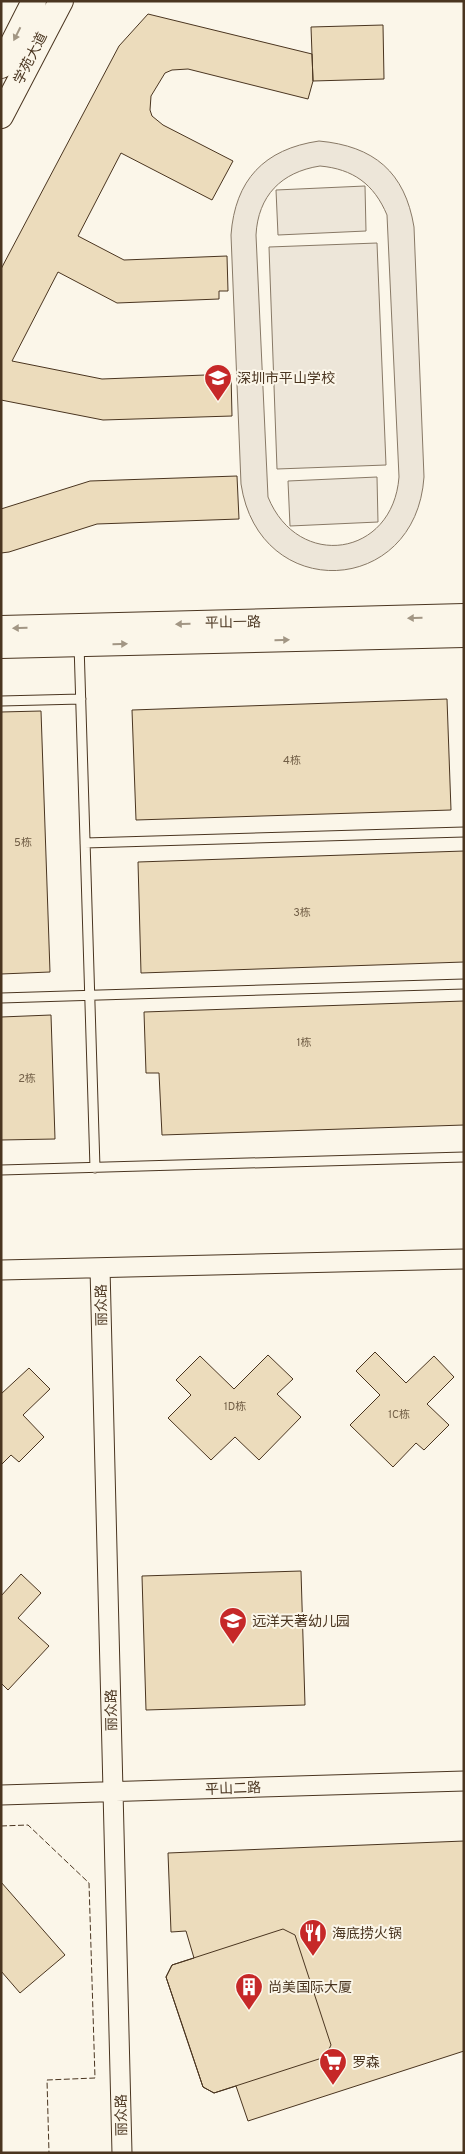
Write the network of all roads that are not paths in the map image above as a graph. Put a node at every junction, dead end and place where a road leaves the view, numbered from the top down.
1 (34, 1) edge
2 (61, 1) edge
3 (1, 66) edge
4 (1, 116) edge
5 (464, 616) edge
6 (1, 628) edge
7 (79, 635) junction
8 (464, 636) edge
9 (1, 646) edge
10 (81, 699) junction
11 (1, 701) edge
12 (464, 832) edge
13 (85, 843) junction
14 (464, 984) edge
15 (90, 996) junction
16 (1, 998) edge
17 (464, 1157) edge
18 (94, 1168) junction
19 (1, 1170) edge
20 (464, 1259) edge
21 (100, 1268) junction
22 (1, 1270) edge
23 (464, 1780) edge
24 (113, 1792) junction
25 (1, 1796) edge
26 (122, 2153) edge

1 -> 3 street, 学苑大道
2 - 4 street, 学苑大道
5 -> 7 street, 平山一路
7 -> 6 street, 平山一路
7 -> 8 street, 平山一路
7 - 9 street, 平山一路
7 - 10 lane
10 - 11 lane
10 - 13 lane
12 - 13 lane
13 - 15 lane
14 - 15 lane
15 - 16 lane
15 - 18 lane
17 - 18 lane
18 - 19 lane
20 - 21 street
21 - 22 street
21 - 24 street, 丽众路
23 - 24 street, 平山二路
24 - 25 street, 平山二路
24 - 26 street, 丽众路

